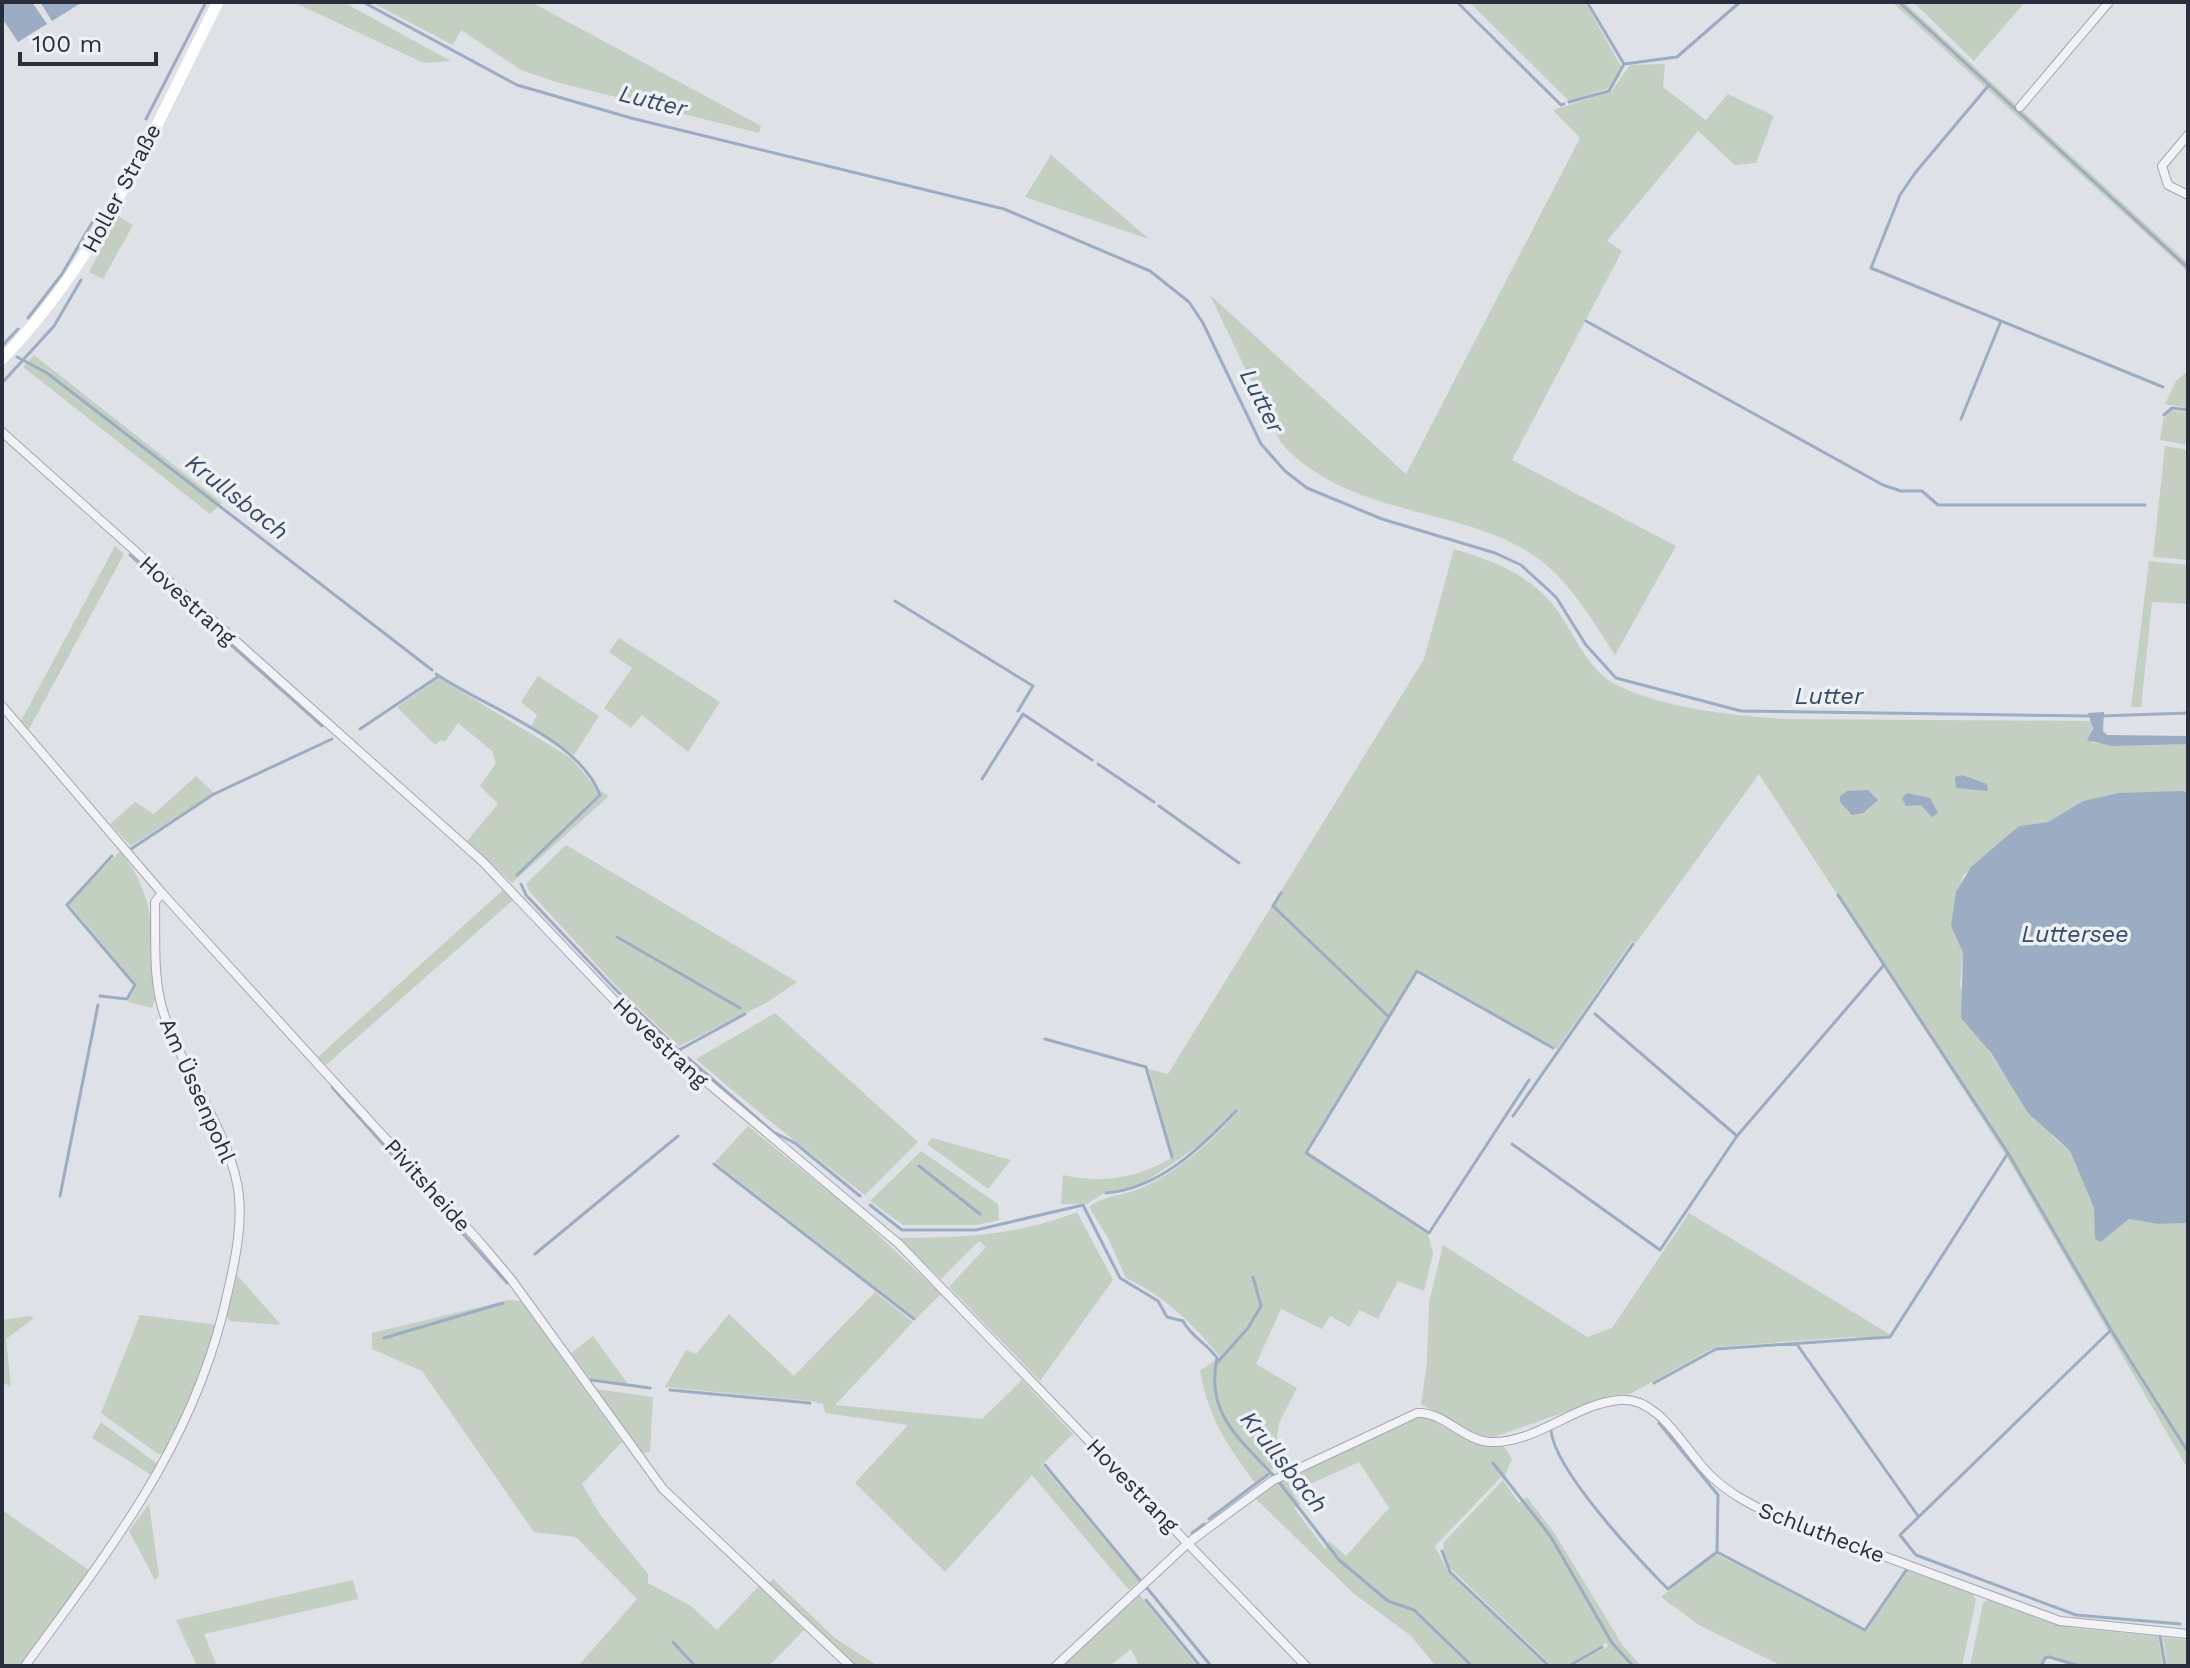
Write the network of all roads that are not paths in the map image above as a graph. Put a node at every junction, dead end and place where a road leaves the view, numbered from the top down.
1 (218, 2) edge
2 (2109, 2) edge
3 (2020, 107) dead end
4 (2188, 135) edge
5 (2188, 195) edge
6 (2, 359) edge
7 (2, 432) edge
8 (2, 706) edge
9 (162, 893) junction
10 (1188, 1543) junction
11 (2188, 1634) edge
12 (25, 1666) edge
13 (850, 1666) edge
14 (1056, 1666) edge
15 (1306, 1666) edge

1 - 6 street, Holler Straße
2 - 3 street
4 - 5 street
7 - 10 street, Hovestrang
8 - 9 street, Pivitsheide
9 - 12 street, Am Üssenpohl
9 - 13 street, Pivitsheide
10 - 11 street, Schluthecke
10 - 14 street, Schluthecke
10 - 15 street, Hovestrang

